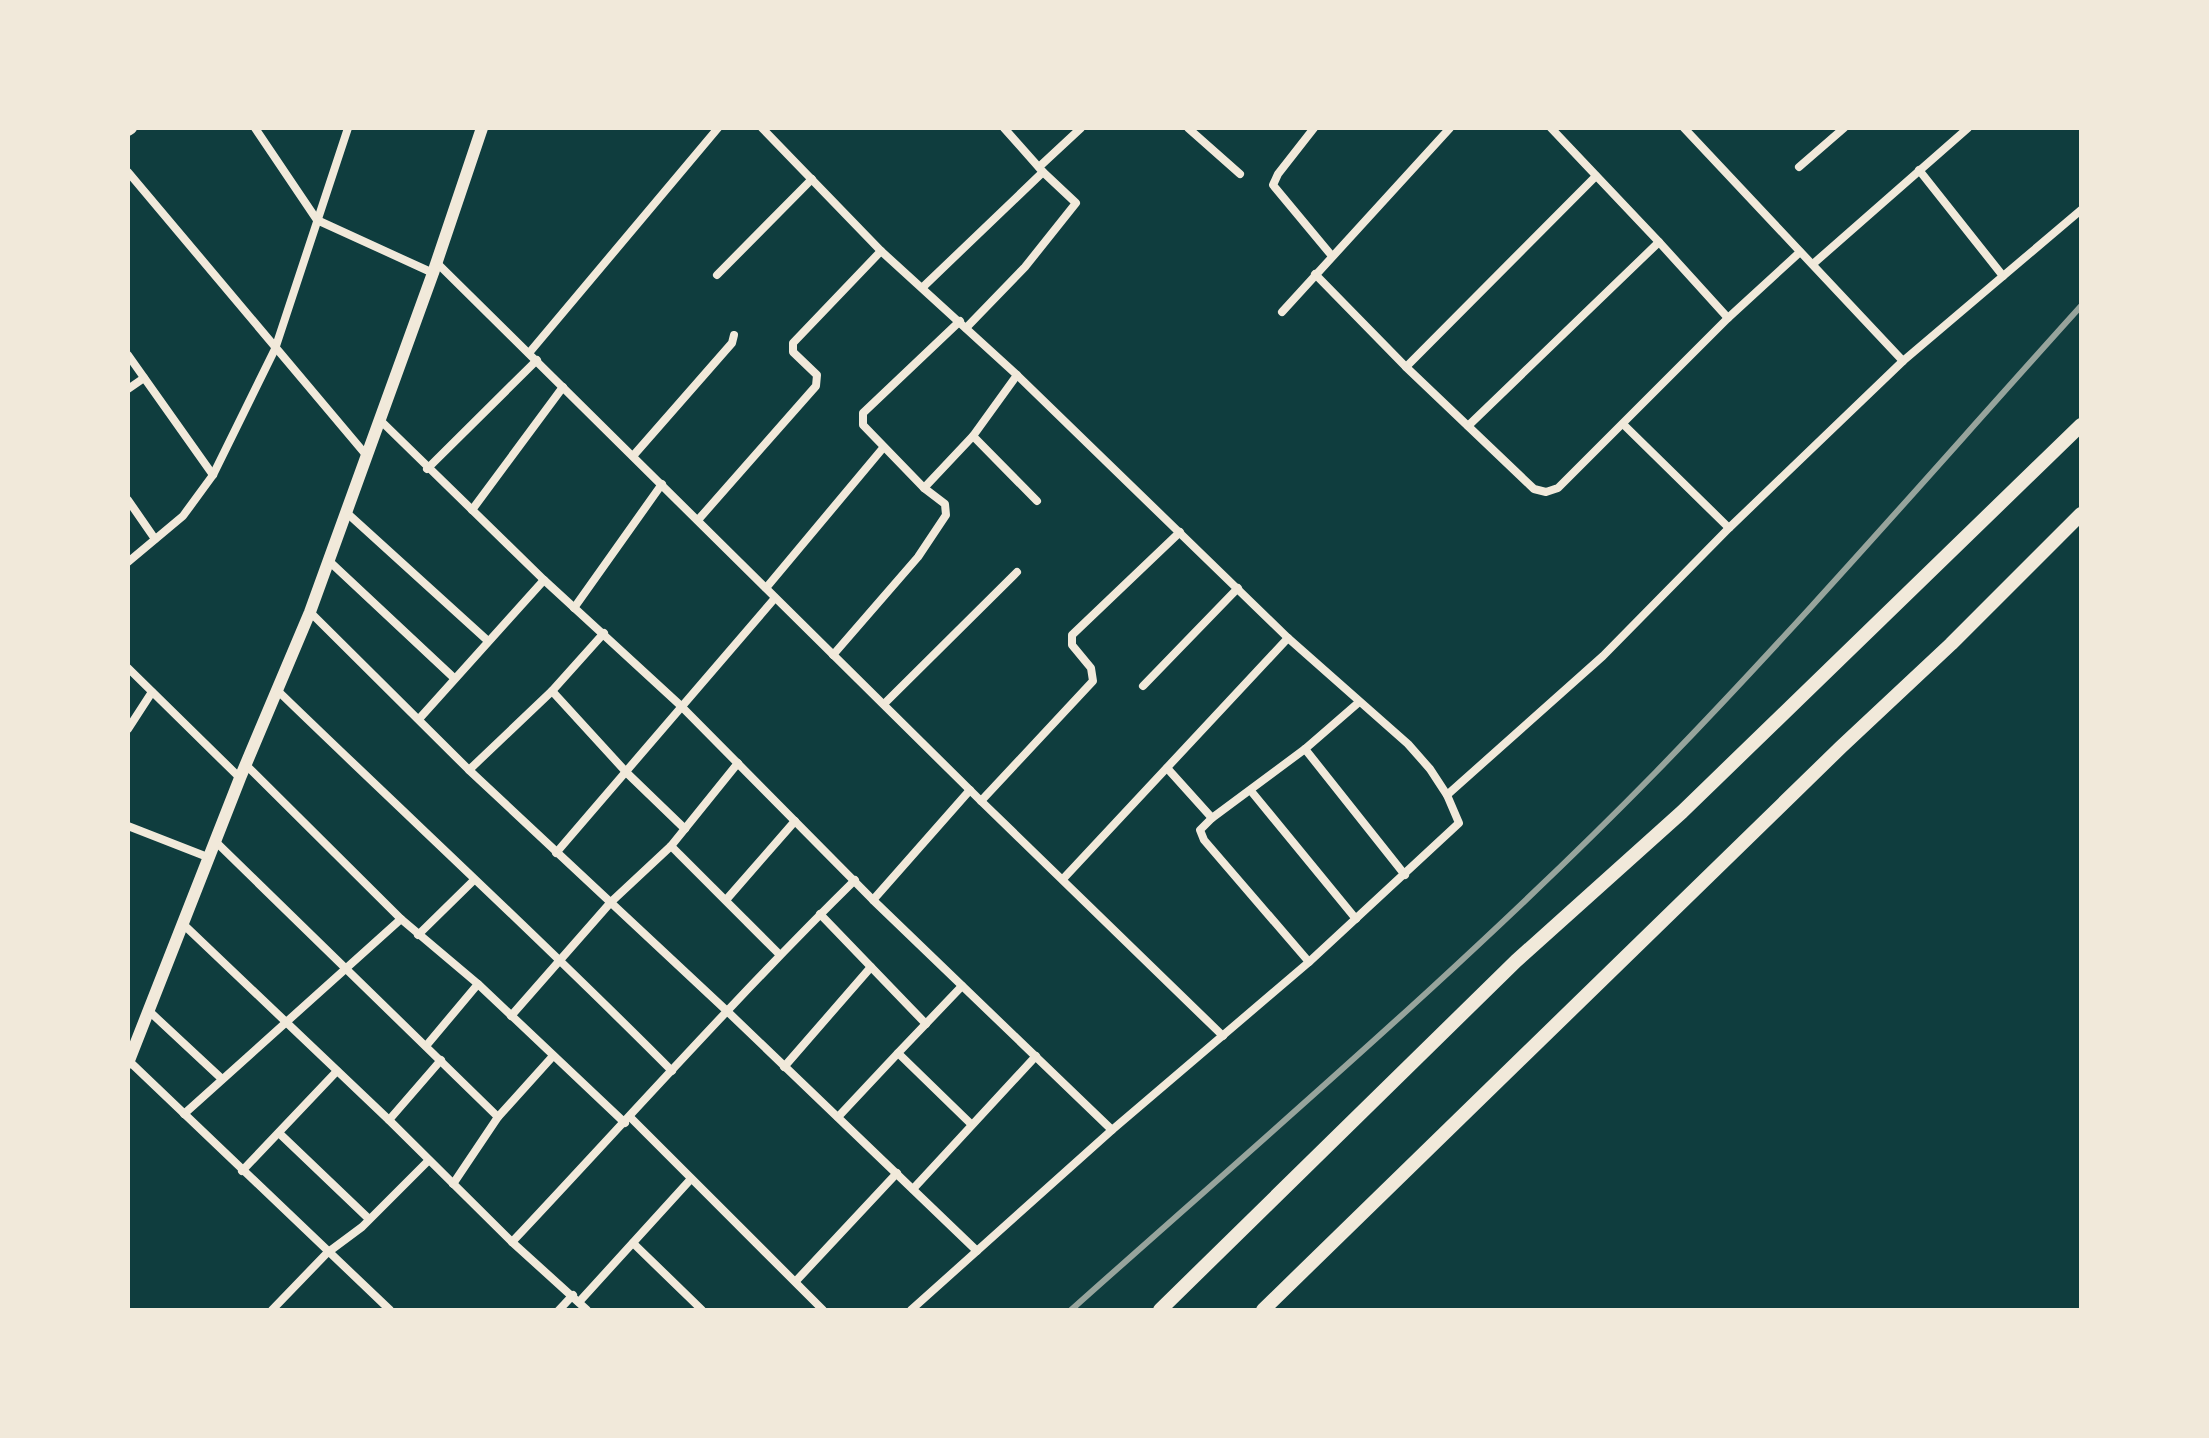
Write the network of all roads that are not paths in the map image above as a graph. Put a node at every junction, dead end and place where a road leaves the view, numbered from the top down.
1 (255, 128) edge
2 (348, 128) edge
3 (482, 128) edge
4 (718, 128) edge
5 (762, 128) edge
6 (1004, 128) edge
7 (1081, 128) edge
8 (1188, 128) edge
9 (1314, 128) edge
10 (1450, 128) edge
11 (1551, 128) edge
12 (1684, 128) edge
13 (1844, 128) edge
14 (1968, 128) edge
15 (1799, 167) dead end
16 (1041, 169) junction
17 (1919, 170) junction
18 (128, 172) edge
19 (1240, 174) dead end
20 (1596, 176) junction
21 (812, 179) junction
22 (2081, 210) edge
23 (317, 220) junction
24 (1659, 242) junction
25 (881, 251) junction
26 (1800, 252) junction
27 (1332, 256) junction
28 (1813, 264) junction
29 (435, 268) junction
30 (1315, 274) junction
31 (717, 275) dead end
32 (2003, 276) junction
33 (923, 287) junction
34 (1282, 312) dead end
35 (1728, 318) junction
36 (963, 325) junction
37 (734, 335) dead end
38 (275, 349) junction
39 (529, 353) junction
40 (128, 355) edge
41 (537, 360) junction
42 (1903, 361) junction
43 (1406, 367) junction
44 (1017, 375) junction
45 (144, 378) junction
46 (563, 387) junction
47 (128, 389) edge
48 (381, 421) junction
49 (1623, 424) junction
50 (2081, 425) edge
51 (1468, 426) junction
52 (973, 436) junction
53 (883, 448) junction
54 (633, 456) junction
55 (367, 457) junction
56 (427, 469) junction
57 (213, 475) junction
58 (662, 484) junction
59 (924, 488) junction
60 (128, 500) edge
61 (1037, 501) dead end
62 (472, 510) junction
63 (347, 513) junction
64 (2081, 514) edge
65 (698, 520) junction
66 (1729, 528) junction
67 (1180, 532) junction
68 (155, 539) junction
69 (329, 561) junction
70 (128, 562) edge
71 (1017, 572) dead end
72 (544, 580) junction
73 (766, 588) junction
74 (1238, 588) junction
75 (775, 598) junction
76 (574, 608) junction
77 (310, 612) junction
78 (604, 633) junction
79 (1288, 638) junction
80 (488, 641) junction
81 (833, 655) junction
82 (128, 668) edge
83 (454, 678) junction
84 (1143, 686) dead end
85 (277, 690) junction
86 (552, 691) junction
87 (152, 692) junction
88 (1358, 703) junction
89 (884, 704) junction
90 (680, 705) junction
91 (419, 719) junction
92 (128, 729) edge
93 (1305, 749) junction
94 (738, 763) junction
95 (246, 765) junction
96 (1167, 768) junction
97 (469, 770) junction
98 (627, 773) junction
99 (240, 778) junction
100 (970, 790) junction
101 (1251, 791) junction
102 (1447, 795) junction
103 (981, 801) junction
104 (1212, 818) junction
105 (795, 821) junction
106 (128, 826) edge
107 (685, 829) junction
108 (216, 842) junction
109 (671, 846) junction
110 (556, 853) junction
111 (210, 858) junction
112 (1405, 875) junction
113 (1063, 879) junction
114 (855, 880) junction
115 (473, 881) junction
116 (726, 900) junction
117 (873, 900) junction
118 (611, 902) junction
119 (820, 914) junction
120 (401, 919) junction
121 (1356, 919) junction
122 (183, 924) junction
123 (418, 935) junction
124 (779, 954) junction
125 (561, 960) junction
126 (1309, 962) junction
127 (871, 967) junction
128 (344, 969) junction
129 (478, 984) junction
130 (962, 986) junction
131 (149, 1011) junction
132 (728, 1012) junction
133 (511, 1016) junction
134 (285, 1022) junction
135 (926, 1024) junction
136 (1223, 1036) junction
137 (426, 1046) junction
138 (898, 1053) junction
139 (553, 1056) junction
140 (1036, 1056) junction
141 (441, 1060) junction
142 (128, 1062) edge
143 (784, 1067) junction
144 (337, 1071) junction
145 (672, 1071) junction
146 (222, 1079) junction
147 (184, 1114) junction
148 (498, 1117) junction
149 (838, 1117) junction
150 (389, 1120) junction
151 (627, 1120) junction
152 (971, 1124) junction
153 (1112, 1130) junction
154 (279, 1133) junction
155 (428, 1161) junction
156 (242, 1171) junction
157 (897, 1173) junction
158 (690, 1180) junction
159 (453, 1184) junction
160 (913, 1189) junction
161 (369, 1219) junction
162 (512, 1242) junction
163 (633, 1243) junction
164 (977, 1251) junction
165 (327, 1253) junction
166 (796, 1281) junction
167 (576, 1299) junction
168 (384, 1308) edge
169 (272, 1310) edge
170 (559, 1310) edge
171 (587, 1310) edge
172 (702, 1310) edge
173 (823, 1310) edge
174 (911, 1310) edge
175 (1160, 1310) edge
176 (1263, 1310) edge

1 - 23 street
2 - 23 street
3 - 29 main road
4 - 39 street
5 - 21 street
6 - 16 street
7 - 16 street
8 - 19 street
9 - 27 street
10 - 27 street
11 - 20 street
12 - 26 street
13 - 15 street
14 - 17 street
16 - 33 street
16 - 36 street
17 - 28 street
17 - 32 street
18 - 38 street
20 - 24 street
20 - 43 street
21 - 25 street
21 - 31 street
22 - 32 street
23 - 29 street
23 - 38 street
24 - 35 street
24 - 51 street
25 - 33 street
25 - 65 street
26 - 28 street
26 - 35 street
27 - 30 street
28 - 42 street
29 - 39 street
29 - 48 main road
30 - 34 street
30 - 43 street
32 - 42 street
33 - 36 street
35 - 49 street
36 - 44 street
36 - 53 street
37 - 54 street
38 - 55 street
38 - 57 street
39 - 41 street
40 - 45 street
41 - 46 street
41 - 56 street
42 - 66 street
43 - 51 street
44 - 52 street
44 - 67 street
45 - 47 street
45 - 57 street
46 - 54 street
46 - 62 street
48 - 55 main road
48 - 56 street
49 - 51 street
49 - 66 street
50 - 175 highway
52 - 59 street
52 - 61 street
53 - 59 street
53 - 73 street
54 - 58 street
55 - 63 main road
56 - 62 street
57 - 68 street
58 - 65 street
58 - 76 street
59 - 81 street
60 - 68 street
62 - 72 street
63 - 69 main road
63 - 80 street
64 - 176 highway
65 - 73 street
66 - 102 street
67 - 74 street
67 - 103 street
68 - 70 street
69 - 77 main road
69 - 83 street
71 - 89 street
72 - 76 street
72 - 80 street
73 - 75 street
74 - 79 street
74 - 84 street
75 - 81 street
75 - 90 street
76 - 78 street
77 - 85 main road
77 - 91 street
78 - 86 street
78 - 90 street
79 - 88 street
79 - 96 street
80 - 83 street
81 - 89 street
82 - 87 street
83 - 91 street
85 - 95 main road
85 - 115 street
86 - 97 street
86 - 98 street
87 - 92 street
87 - 99 street
88 - 93 street
88 - 102 street
89 - 100 street
90 - 94 street
90 - 98 street
91 - 97 street
93 - 101 street
93 - 112 street
94 - 105 street
94 - 107 street
95 - 99 main road
95 - 120 street
96 - 104 street
96 - 113 street
97 - 110 street
98 - 107 street
98 - 110 street
99 - 108 main road
100 - 103 street
100 - 117 street
101 - 104 street
101 - 121 street
102 - 112 street
103 - 113 street
104 - 126 street
105 - 114 street
105 - 116 street
106 - 111 street
107 - 109 street
108 - 111 main road
108 - 128 street
109 - 116 street
109 - 118 street
110 - 118 street
111 - 122 main road
112 - 121 street
113 - 136 street
114 - 117 street
114 - 119 street
115 - 123 street
115 - 125 street
116 - 124 street
117 - 130 street
118 - 125 street
118 - 132 street
119 - 124 street
119 - 127 street
120 - 123 street
120 - 128 street
121 - 126 street
122 - 131 main road
122 - 134 street
123 - 129 street
124 - 132 street
125 - 133 street
125 - 145 street
126 - 136 street
127 - 135 street
127 - 143 street
128 - 134 street
128 - 137 street
129 - 133 street
129 - 137 street
130 - 135 street
130 - 140 street
131 - 142 main road
131 - 146 street
132 - 143 street
132 - 145 street
133 - 139 street
134 - 144 street
134 - 146 street
135 - 138 street
136 - 153 street
137 - 141 street
138 - 149 street
138 - 152 street
139 - 148 street
139 - 151 street
140 - 152 street
140 - 153 street
141 - 148 street
141 - 150 street
142 - 147 street
143 - 149 street
144 - 150 street
144 - 154 street
145 - 151 street
146 - 147 street
147 - 156 street
148 - 159 street
149 - 157 street
150 - 155 street
151 - 158 street
151 - 162 street
152 - 160 street
153 - 164 street
154 - 156 street
154 - 161 street
155 - 159 street
155 - 161 street
156 - 165 street
157 - 160 street
157 - 166 street
158 - 163 street
158 - 166 street
159 - 162 street
160 - 164 street
161 - 165 street
162 - 167 street
163 - 167 street
163 - 172 street
164 - 174 street
165 - 168 street
165 - 169 street
166 - 173 street
167 - 170 street
167 - 171 street

